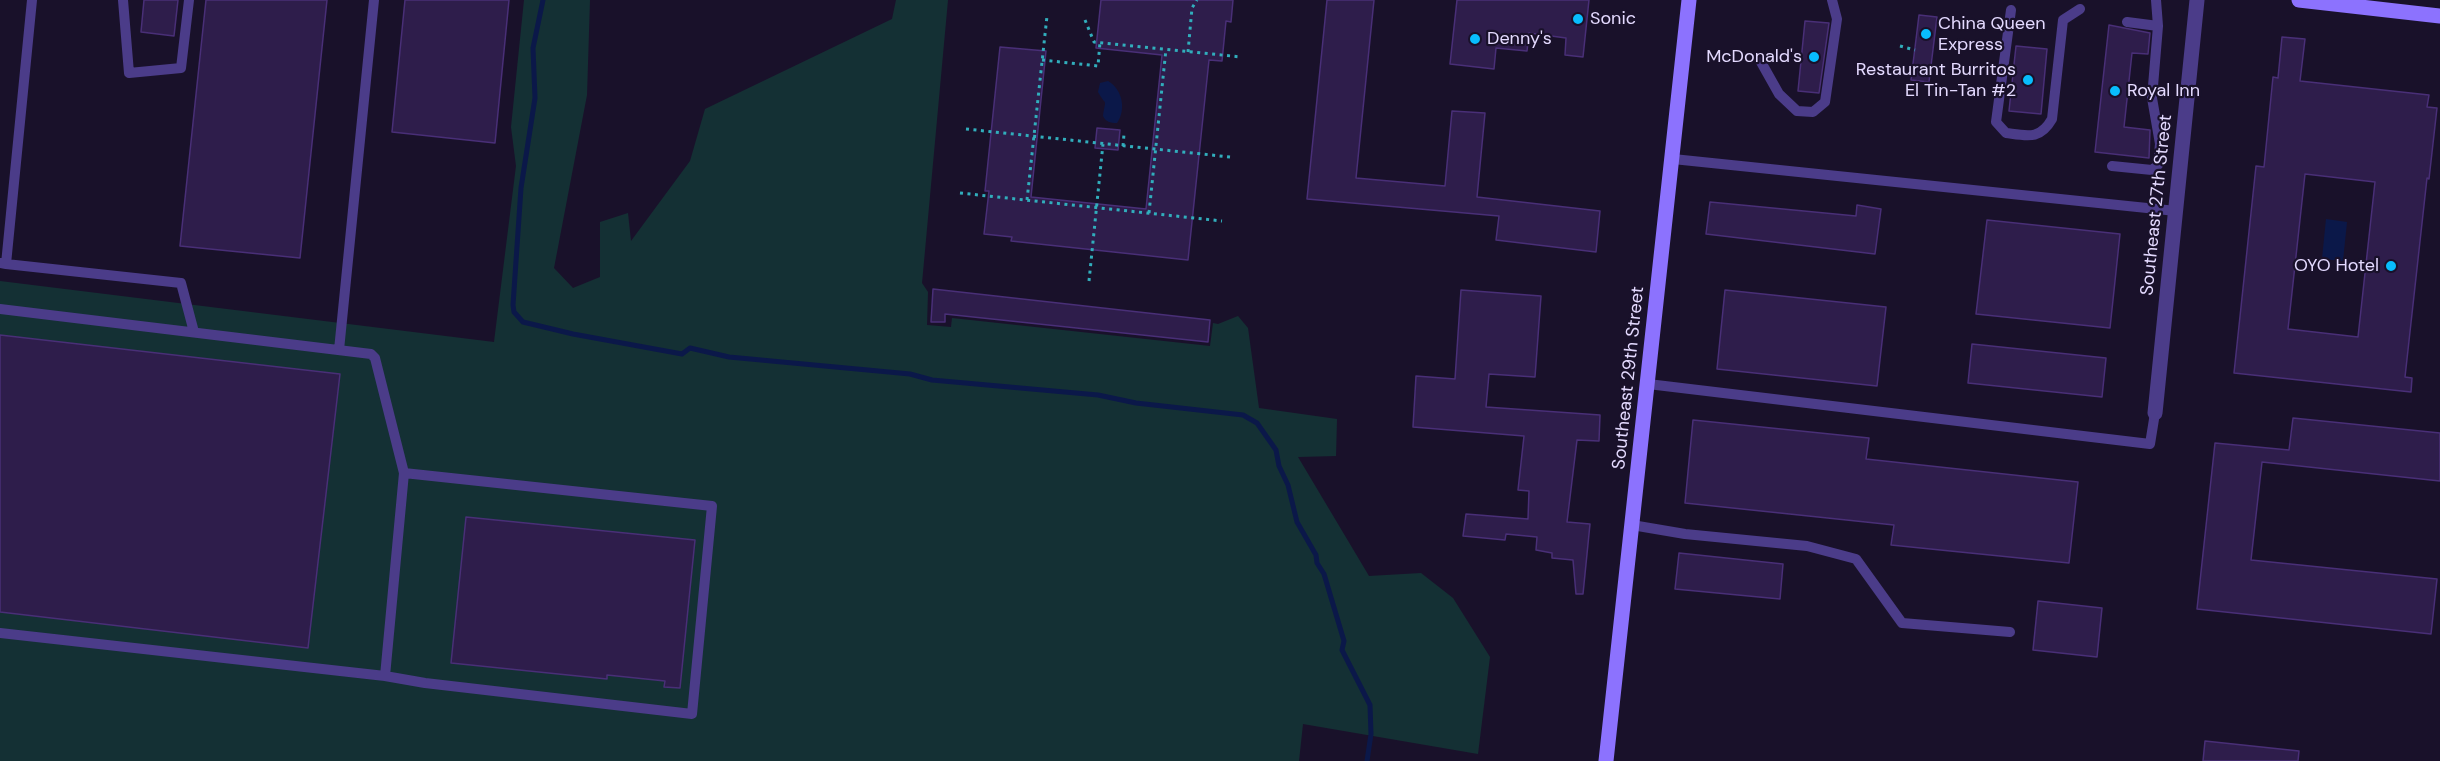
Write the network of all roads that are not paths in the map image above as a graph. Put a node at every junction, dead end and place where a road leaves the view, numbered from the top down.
1 (32, 0) edge
2 (123, 0) edge
3 (189, 0) edge
4 (374, 0) edge
5 (1689, 0) edge
6 (1832, 0) edge
7 (2156, 0) edge
8 (2197, 0) edge
9 (2299, 0) edge
10 (2080, 9) dead end
11 (2011, 10) dead end
12 (2440, 16) edge
13 (2127, 22) dead end
14 (2158, 26) junction
15 (1761, 62) dead end
16 (2160, 144) junction
17 (2182, 148) junction
18 (1673, 159) junction
19 (2112, 166) dead end
20 (2176, 211) junction
21 (3, 263) edge
22 (0, 309) edge
23 (194, 332) junction
24 (339, 350) junction
25 (1648, 384) junction
26 (2155, 413) joint
27 (404, 473) junction
28 (1632, 525) junction
29 (2010, 632) dead end
30 (0, 633) edge
31 (385, 676) junction
32 (1606, 761) edge

1 - 21 lane
2 - 3 lane
4 - 24 lane
5 - 18 main road, Southeast 29th Street
6 - 15 lane
7 - 14 lane
8 - 17 street, Southeast 27th Street
9 - 12 main road
10 - 11 lane
13 - 14 lane
14 - 16 lane
16 - 17 lane
16 - 19 lane
17 - 20 street, Southeast 27th Street
18 - 20 lane
18 - 25 main road, Southeast 29th Street
20 - 26 street, Southeast 27th Street
21 - 23 lane
22 - 23 lane
23 - 24 lane
24 - 27 lane
25 - 26 lane
25 - 28 main road, Southeast 29th Street
27 - 31 lane
27 - 31 lane
28 - 29 lane
28 - 32 main road, Southeast 29th Street
30 - 31 lane

